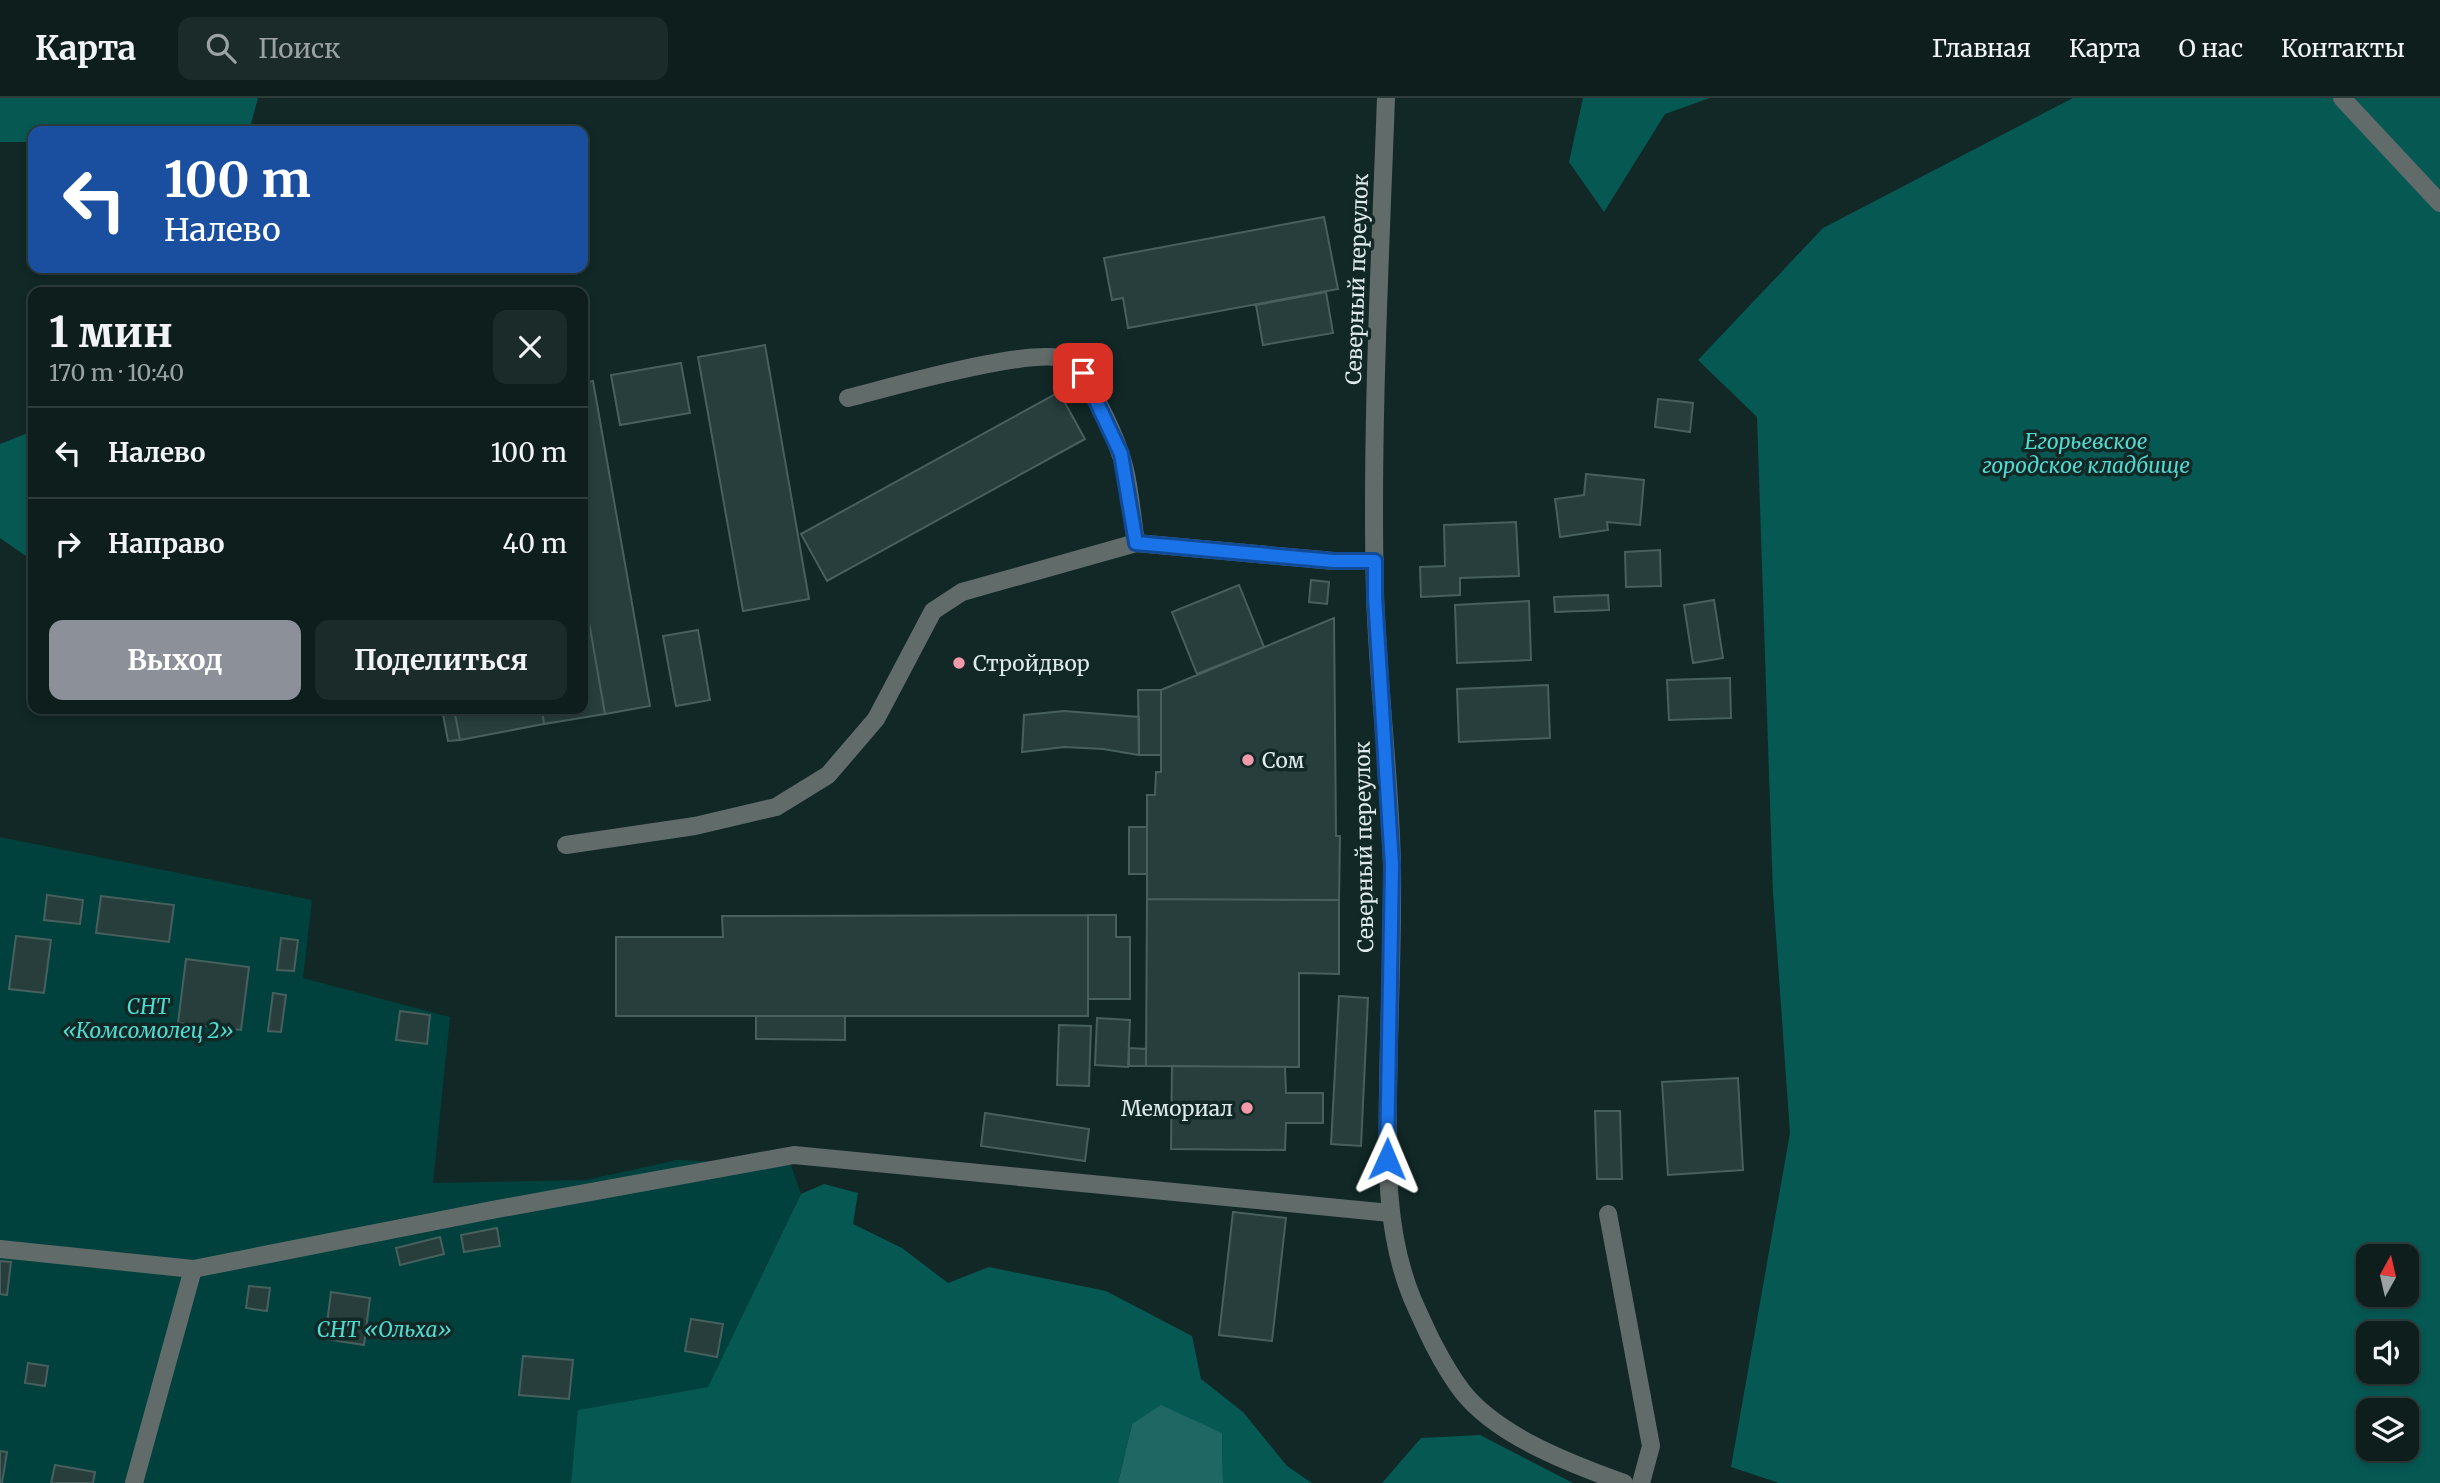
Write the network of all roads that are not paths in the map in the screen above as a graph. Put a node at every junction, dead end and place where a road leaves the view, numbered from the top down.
1 (1386, 98) edge
2 (2342, 98) edge
3 (2440, 203) edge
4 (848, 398) dead end
5 (1136, 543) junction
6 (1375, 561) junction
7 (566, 845) dead end
8 (1390, 1213) junction
9 (1608, 1214) dead end
10 (0, 1249) edge
11 (194, 1269) junction
12 (134, 1483) edge
13 (1624, 1483) edge
14 (1641, 1483) edge

1 - 6 street, Северный переулок
2 - 3 street
4 - 5 street
5 - 6 street
5 - 7 street
6 - 8 street, Северный переулок
8 - 11 street
8 - 13 street, Северный переулок
9 - 14 street
10 - 11 street
11 - 12 street

